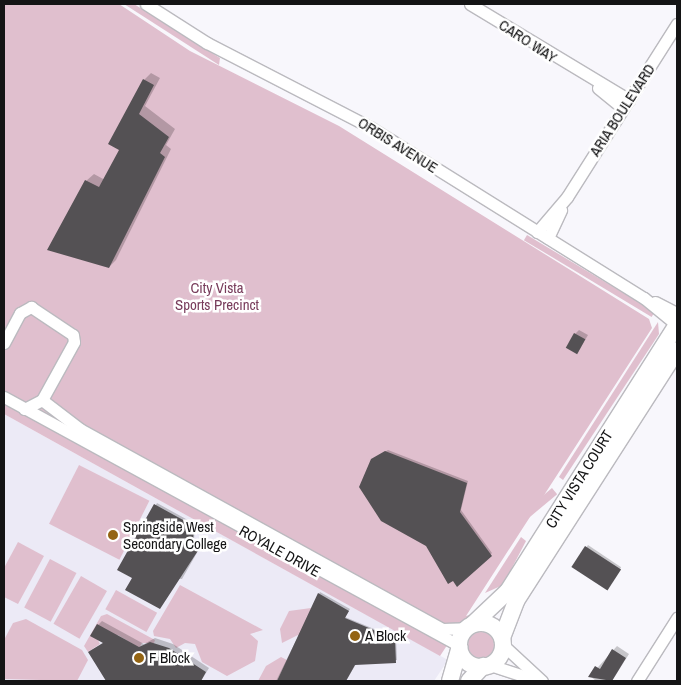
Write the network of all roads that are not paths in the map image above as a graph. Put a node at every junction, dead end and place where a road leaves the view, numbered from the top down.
1 (470, 4) edge
2 (150, 5) edge
3 (677, 24) edge
4 (626, 104) junction
5 (567, 197) junction
6 (537, 232) junction
7 (548, 238) junction
8 (644, 298) junction
9 (677, 313) edge
10 (677, 325) edge
11 (4, 343) edge
12 (677, 350) edge
13 (4, 397) edge
14 (42, 400) junction
15 (24, 409) junction
16 (677, 618) edge
17 (470, 626) junction
18 (503, 642) junction
19 (460, 647) junction
20 (487, 666) junction
21 (450, 681) edge
22 (470, 681) edge
23 (537, 681) edge
24 (542, 681) edge
25 (637, 681) edge

1 - 4 street, CARO WAY
2 - 6 street, ORBIS AVENUE
3 - 4 street, ARIA BOULEVARD
4 - 5 street, ARIA BOULEVARD
5 - 6 street, ARIA BOULEVARD
5 - 7 street, ARIA BOULEVARD
6 - 7 street, ORBIS AVENUE
7 - 8 street, ORBIS AVENUE
8 - 9 street, ORBIS AVENUE
8 - 10 street, ORBIS AVENUE
10 - 17 street, CITY VISTA COURT
11 - 14 street
12 - 18 street, CITY VISTA COURT
13 - 15 street, ROYALE DRIVE
14 - 15 street
14 - 17 street, ROYALE DRIVE
15 - 19 street, ROYALE DRIVE
16 - 25 street
17 - 18 street
17 - 19 street
18 - 20 street
18 - 24 street
19 - 20 street
19 - 21 street
20 - 22 street
20 - 23 street

